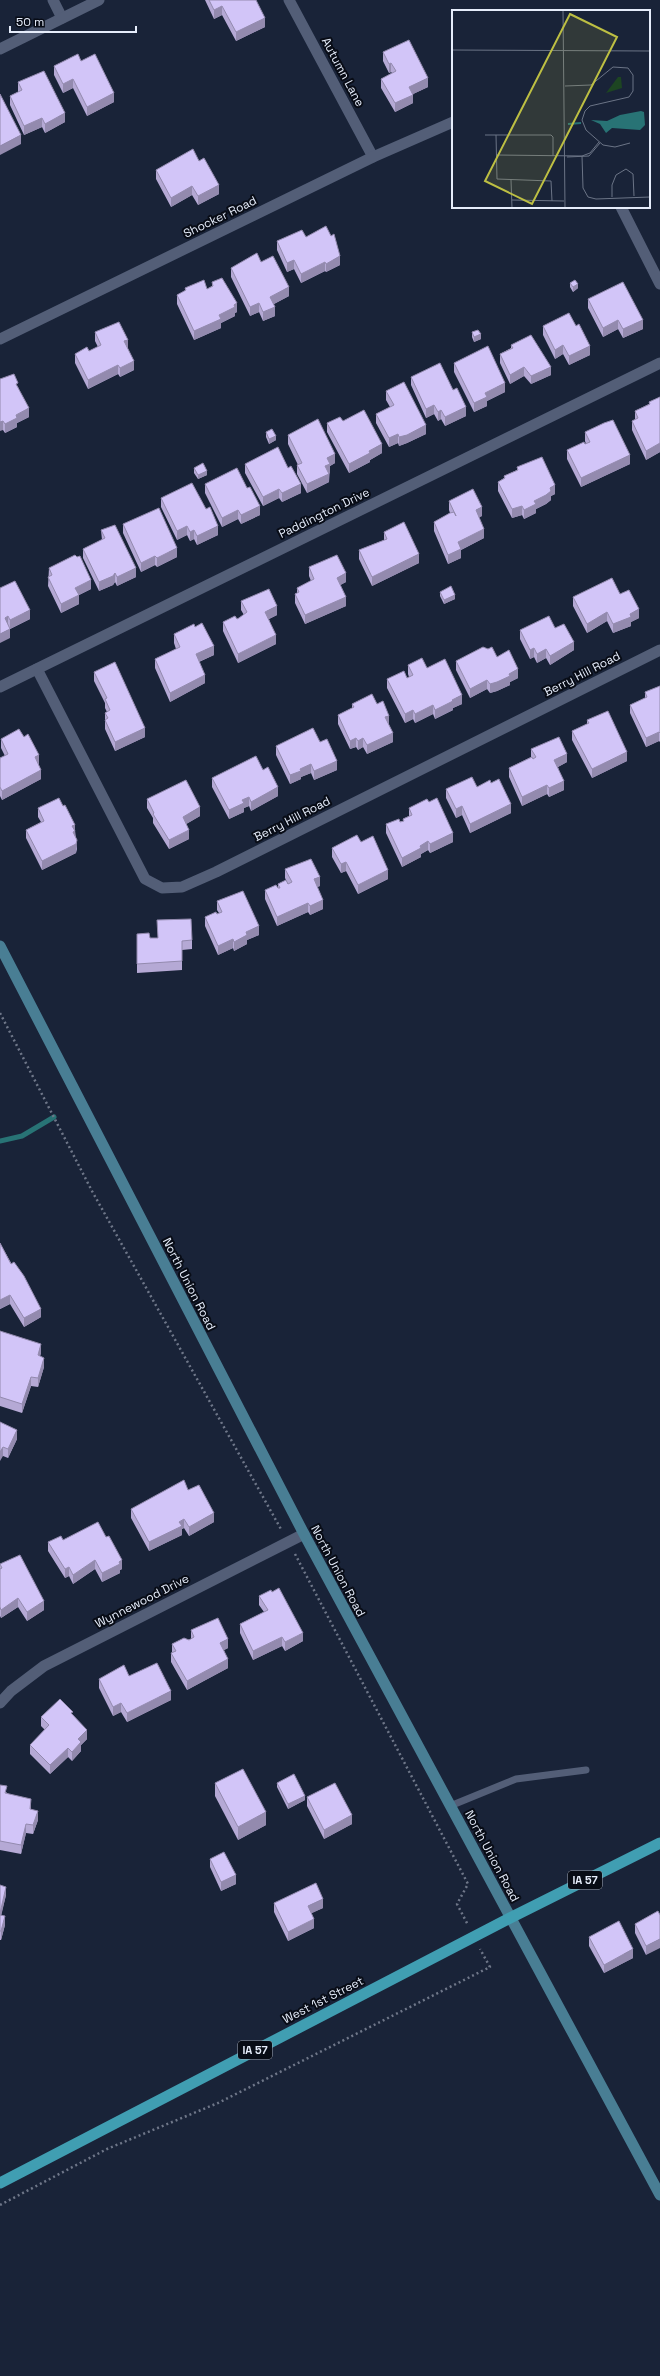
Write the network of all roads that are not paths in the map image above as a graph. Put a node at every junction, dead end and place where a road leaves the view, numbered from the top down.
1 (53, 0) edge
2 (99, 0) edge
3 (289, 0) edge
4 (62, 18) junction
5 (0, 49) edge
6 (452, 122) edge
7 (373, 157) junction
8 (622, 208) edge
9 (660, 284) edge
10 (0, 339) edge
11 (660, 363) edge
12 (660, 650) edge
13 (37, 669) junction
14 (0, 687) edge
15 (2, 950) edge
16 (304, 1534) junction
17 (0, 1703) edge
18 (586, 1770) dead end
19 (450, 1806) junction
20 (660, 1843) edge
21 (510, 1918) junction
22 (0, 2183) edge
23 (660, 2195) edge

1 - 4 street
2 - 4 street
3 - 7 street, Autumn Lane
4 - 5 street
6 - 7 street, Shocker Road
7 - 10 street, Shocker Road
8 - 9 street
11 - 13 street, Paddington Drive
12 - 13 street, Berry Hill Road
13 - 14 street, Paddington Drive
15 - 16 main road, North Union Road
16 - 17 street, Wynnewood Drive
16 - 19 main road, North Union Road
18 - 19 lane
19 - 21 main road, North Union Road
20 - 21 main road, West 1st Street / IA 57
21 - 22 main road, West 1st Street / IA 57
21 - 23 main road, North Union Road

